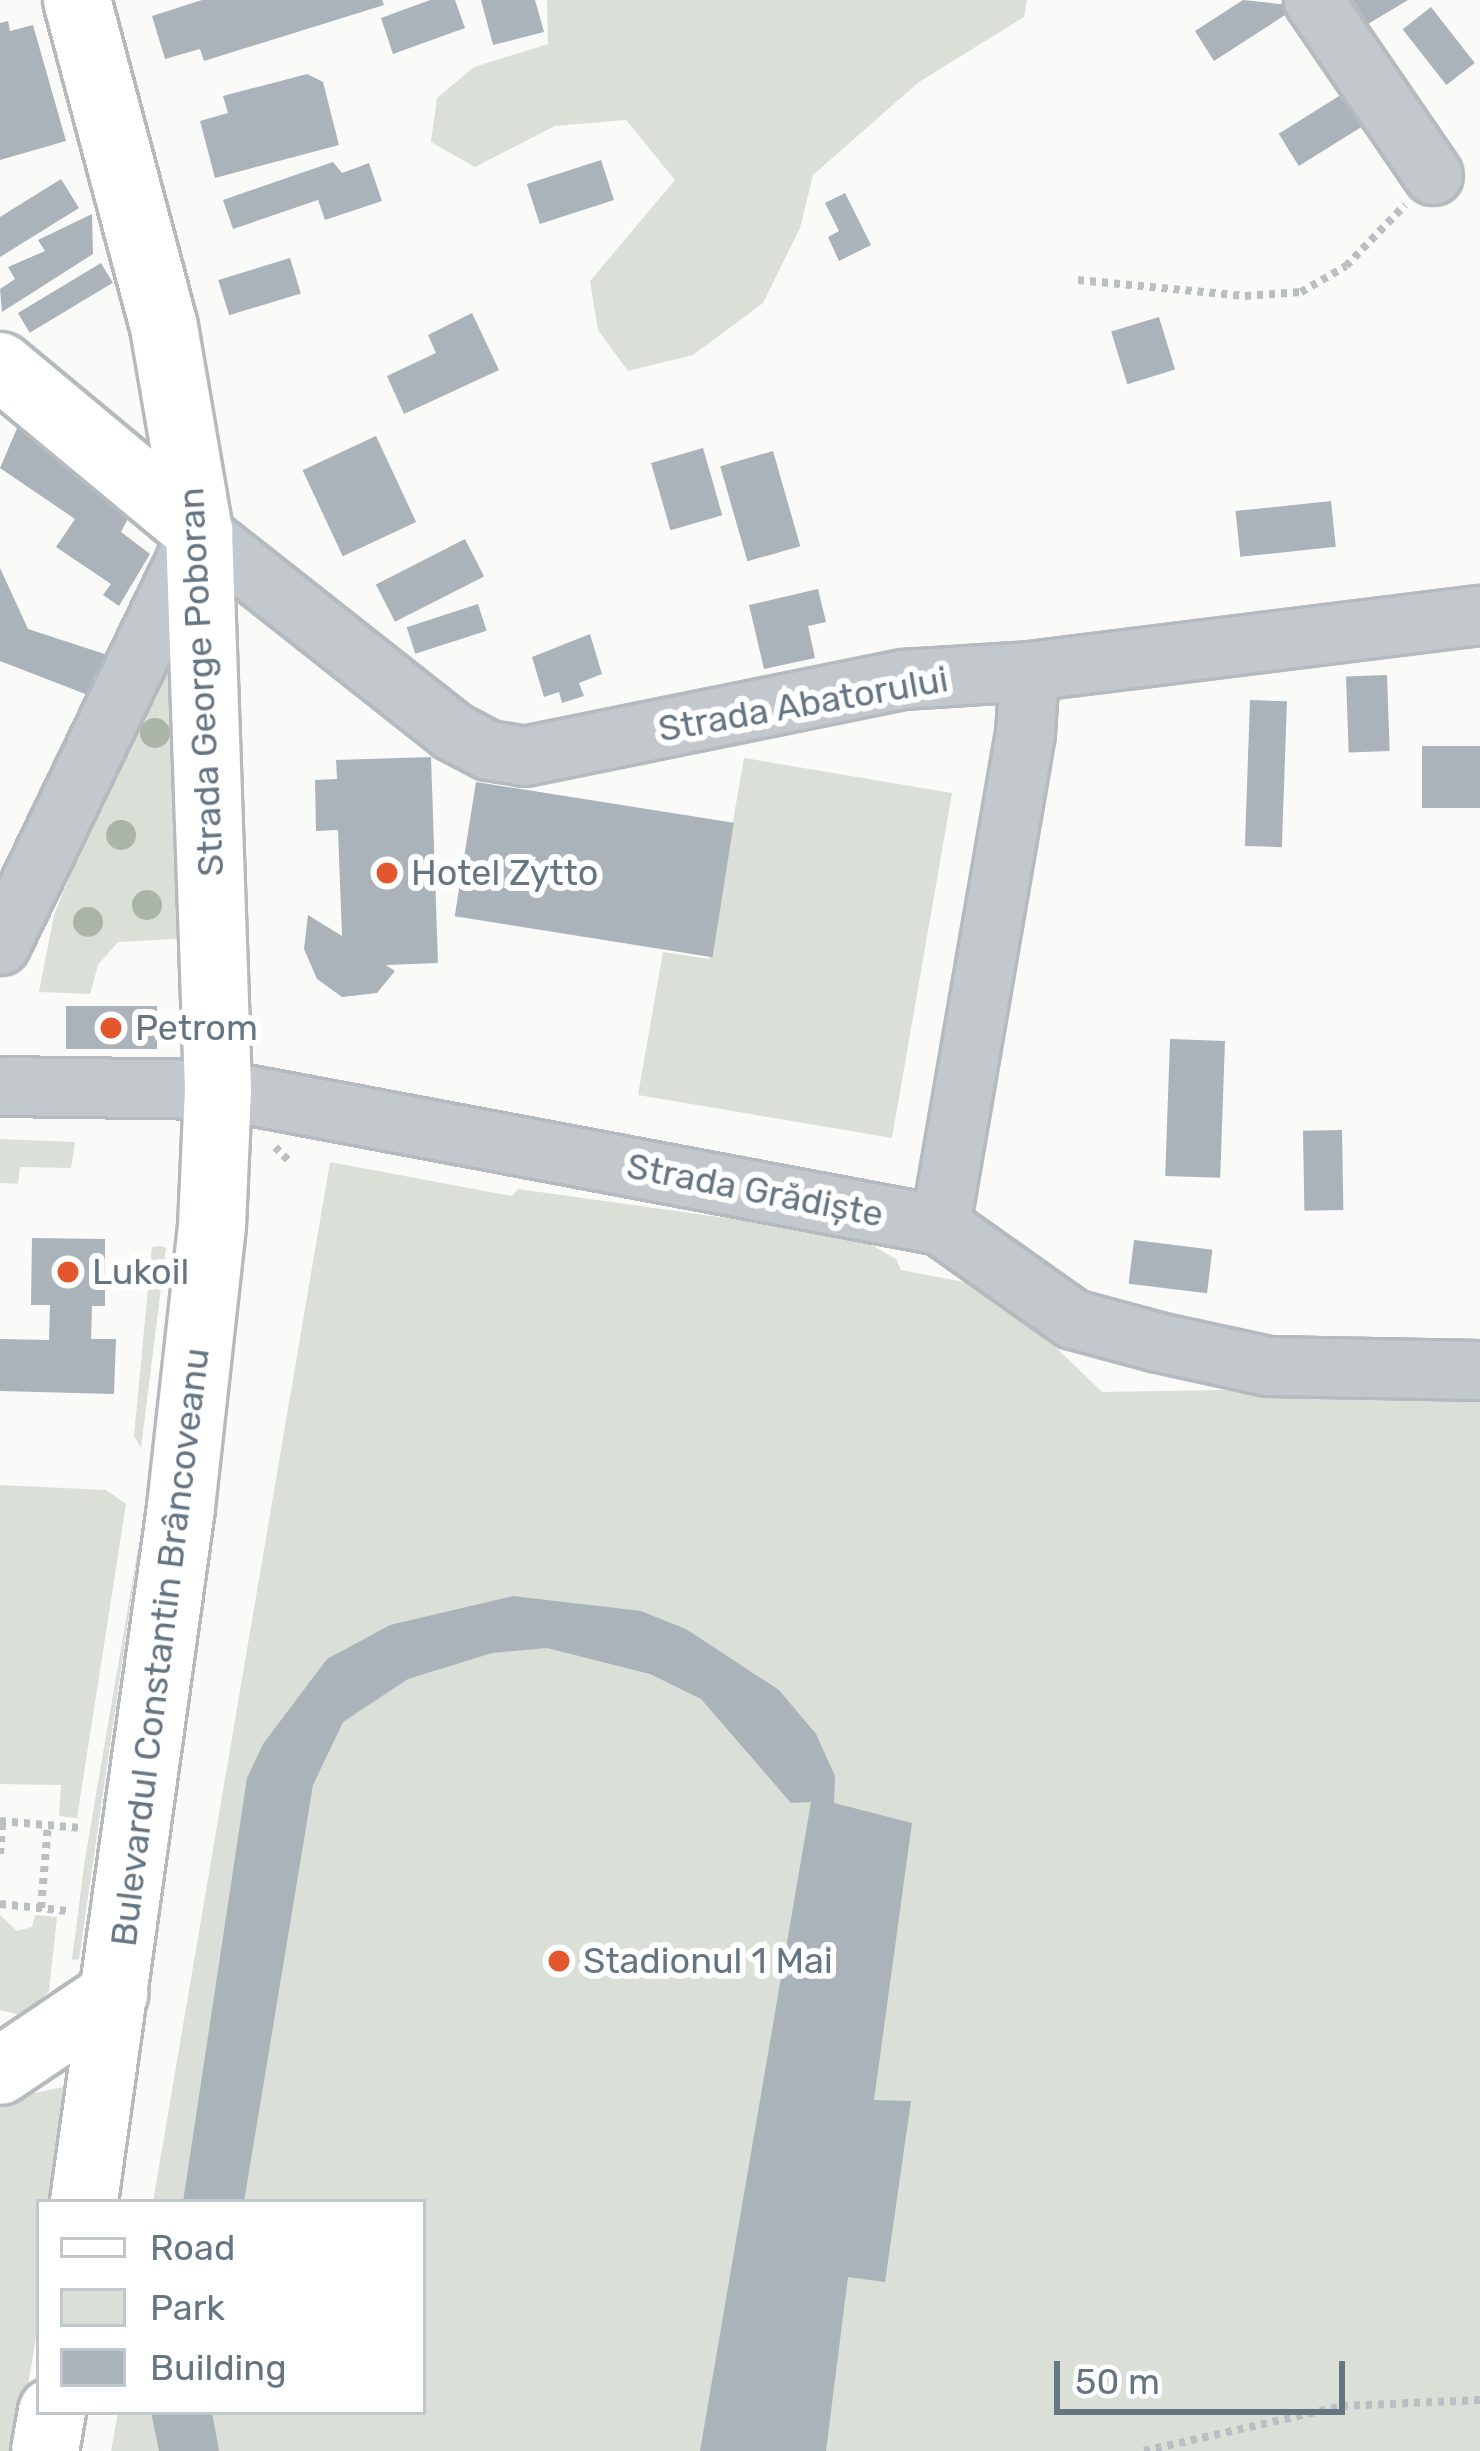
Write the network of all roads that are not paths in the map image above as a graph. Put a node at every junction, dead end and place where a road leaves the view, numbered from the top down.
1 (77, 0) edge
2 (1313, 0) edge
3 (1433, 175) road end
4 (0, 365) edge
5 (199, 531) junction
6 (1480, 615) edge
7 (1029, 671) junction
8 (0, 945) edge
9 (0, 1086) edge
10 (218, 1089) junction
11 (940, 1226) junction
12 (1480, 1370) edge
13 (114, 1994) junction
14 (0, 2071) edge
15 (85, 2199) edge
16 (52, 2415) edge
17 (46, 2451) edge

1 - 5 main road, Strada George Poboran
2 - 3 street
4 - 5 main road
5 - 7 street, Strada Abatorului
5 - 8 street
5 - 10 main road, Strada George Poboran
6 - 7 street, Strada Abatorului
7 - 11 street
9 - 10 street, Strada Grădiște
10 - 11 street, Strada Grădiște
10 - 13 main road, Bulevardul Constantin Brâncoveanu
11 - 12 street, Strada Grădiște
13 - 14 main road
13 - 15 main road, Bulevardul Constantin Brâncoveanu
16 - 17 main road

